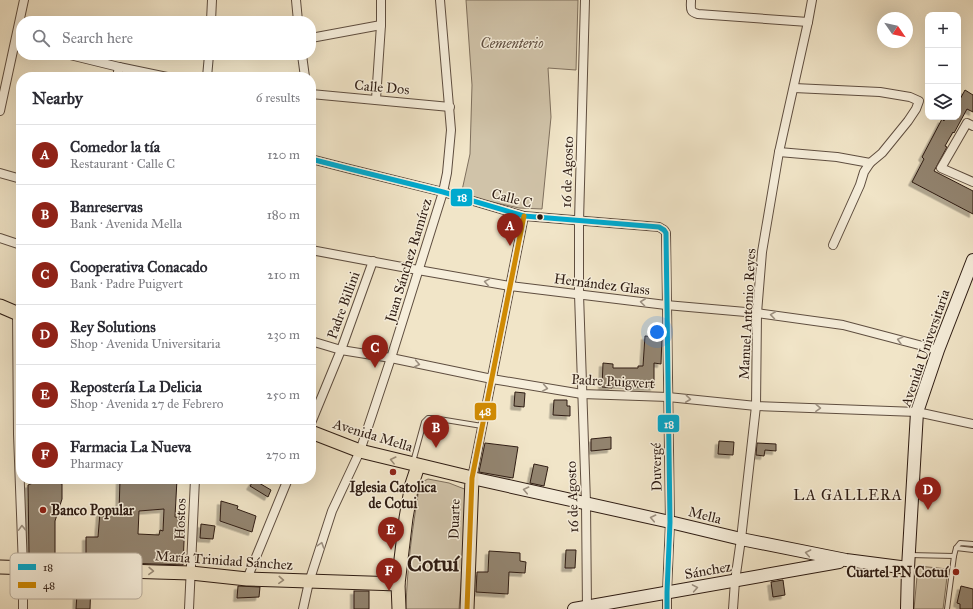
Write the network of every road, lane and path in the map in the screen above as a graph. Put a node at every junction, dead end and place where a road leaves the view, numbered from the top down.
1 (24, 0) edge
2 (212, 0) edge
3 (296, 0) edge
4 (382, 0) edge
5 (440, 0) edge
6 (584, 0) edge
7 (691, 0) edge
8 (812, 0) edge
9 (22, 16) edge
10 (211, 16) edge
11 (298, 16) edge
12 (808, 22) junction
13 (381, 25) junction
14 (316, 37) edge
15 (16, 50) edge
16 (89, 60) edge
17 (209, 60) edge
18 (303, 60) edge
19 (119, 68) junction
20 (118, 72) edge
21 (140, 72) edge
22 (207, 72) edge
23 (304, 72) edge
24 (794, 88) junction
25 (316, 94) edge
26 (376, 100) junction
27 (450, 107) junction
28 (0, 111) edge
29 (973, 126) edge
30 (779, 152) junction
31 (316, 160) edge
32 (870, 163) junction
33 (0, 173) edge
34 (16, 178) edge
35 (973, 182) edge
36 (443, 192) junction
37 (524, 216) junction
38 (579, 220) junction
39 (664, 230) joint
40 (0, 238) edge
41 (16, 243) edge
42 (833, 245) dead end
43 (316, 251) edge
44 (973, 260) edge
45 (373, 261) junction
46 (418, 270) junction
47 (510, 286) junction
48 (579, 294) junction
49 (666, 305) junction
50 (0, 306) edge
51 (16, 313) edge
52 (757, 313) junction
53 (316, 342) edge
54 (341, 350) junction
55 (938, 350) junction
56 (391, 358) junction
57 (492, 379) junction
58 (582, 394) junction
59 (668, 397) junction
60 (756, 406) junction
61 (316, 411) edge
62 (917, 412) junction
63 (973, 424) edge
64 (482, 426) junction
65 (316, 434) edge
66 (360, 451) junction
67 (416, 465) junction
68 (472, 478) junction
69 (20, 484) edge
70 (195, 484) edge
71 (286, 484) edge
72 (586, 503) junction
73 (670, 522) junction
74 (741, 539) junction
75 (973, 544) edge
76 (956, 548) junction
77 (973, 550) edge
78 (22, 553) edge
79 (909, 554) junction
80 (954, 556) junction
81 (846, 560) junction
82 (908, 568) junction
83 (142, 571) edge
84 (191, 573) junction
85 (247, 578) junction
86 (735, 581) junction
87 (309, 582) junction
88 (398, 584) junction
89 (667, 592) junction
90 (24, 599) edge
91 (587, 608) edge
92 (24, 609) edge
93 (189, 609) edge
94 (302, 609) edge
95 (399, 609) edge
96 (467, 609) edge
97 (574, 609) edge
98 (667, 609) edge
99 (732, 609) edge
100 (907, 609) edge
101 (947, 609) edge

1 - 9 street
2 - 10 street
3 - 11 street
4 - 13 street
5 - 27 street, Juan Sánchez Ramírez
6 - 38 street, 16 de Agosto
7 - 12 street
8 - 12 street, Manuel Antonio Reyes
12 - 24 street, Manuel Antonio Reyes
13 - 14 street
13 - 26 street
15 - 28 street
16 - 19 street
17 - 22 street
18 - 23 street
19 - 20 street
19 - 21 street
24 - 30 street, Manuel Antonio Reyes
24 - 32 street
25 - 26 street, Calle Dos
26 - 27 street, Calle Dos
27 - 36 street, Juan Sánchez Ramírez
29 - 35 street
30 - 32 street
30 - 52 street, Manuel Antonio Reyes
31 - 36 street, Calle C
32 - 42 street
33 - 34 street
36 - 37 street, Calle C
36 - 46 street, Juan Sánchez Ramírez
37 - 38 street, Calle C
37 - 47 street
38 - 39 street, Calle C
38 - 48 street, 16 de Agosto
39 - 49 street, Duvergé
40 - 41 street
43 - 45 street, Hernández Glass
44 - 55 main road, Avenida Universitaria
45 - 46 street, Hernández Glass
45 - 54 street, Padre Billini
47 -> 46 street, Hernández Glass
46 - 56 street, Juan Sánchez Ramírez
47 - 48 street, Hernández Glass
47 - 57 street
49 -> 48 street, Hernández Glass
48 - 58 street, 16 de Agosto
49 - 52 street, Hernández Glass
49 - 59 street, Duvergé
50 - 51 main road
55 -> 52 street, Hernández Glass
52 - 60 street, Manuel Antonio Reyes
53 - 54 street, Padre Puigvert
54 - 56 street, Padre Puigvert
54 - 61 street, Padre Billini
55 - 62 main road, Avenida Universitaria
56 -> 57 street, Padre Puigvert
56 - 66 street, Juan Sánchez Ramírez
57 -> 58 street, Padre Puigvert
57 - 64 street
58 - 59 street, Padre Puigvert
58 - 72 street, 16 de Agosto
59 -> 60 street, Padre Puigvert
59 - 73 street, Duvergé
60 -> 62 street, Padre Puigvert
60 - 74 street, Manuel Antonio Reyes
62 - 63 street, Padre Puigvert
62 - 79 main road, Avenida Universitaria
64 - 67 lane
64 - 68 street
65 - 66 main road, Avenida Mella
67 -> 66 main road, Avenida Mella
87 -> 66 street, Juan Sánchez Ramírez
67 - 68 main road, Avenida Mella
67 - 88 main road
72 -> 68 main road, Mella
68 - 96 main road, Duarte
78 -> 69 street
70 - 84 street, Hostos
71 - 85 street
73 -> 72 main road, Mella
72 - 91 street, 16 de Agosto
73 - 74 main road, Mella
73 - 89 street, Duvergé
81 -> 74 main road, Mella
74 - 86 street, Manuel Antonio Reyes
75 - 76 lane
76 - 77 lane
76 - 80 lane
79 - 80 lane
79 - 82 main road, Avenida Universitaria
80 - 101 lane
81 - 82 main road, Mella
81 - 86 main road, Sánchez
82 - 100 main road, Avenida Universitaria
83 -> 84 main road, María Trinidad Sánchez
84 - 85 main road, María Trinidad Sánchez
84 - 93 street, Hostos
85 -> 87 main road, María Trinidad Sánchez
89 -> 86 main road, Sánchez
86 - 99 street, Manuel Antonio Reyes
87 - 88 main road, María Trinidad Sánchez
87 - 94 street, Juan Sánchez Ramírez
88 - 95 main road
89 - 91 main road, Sánchez
89 - 98 street, Duvergé
90 - 92 street
91 - 97 main road, Sánchez

